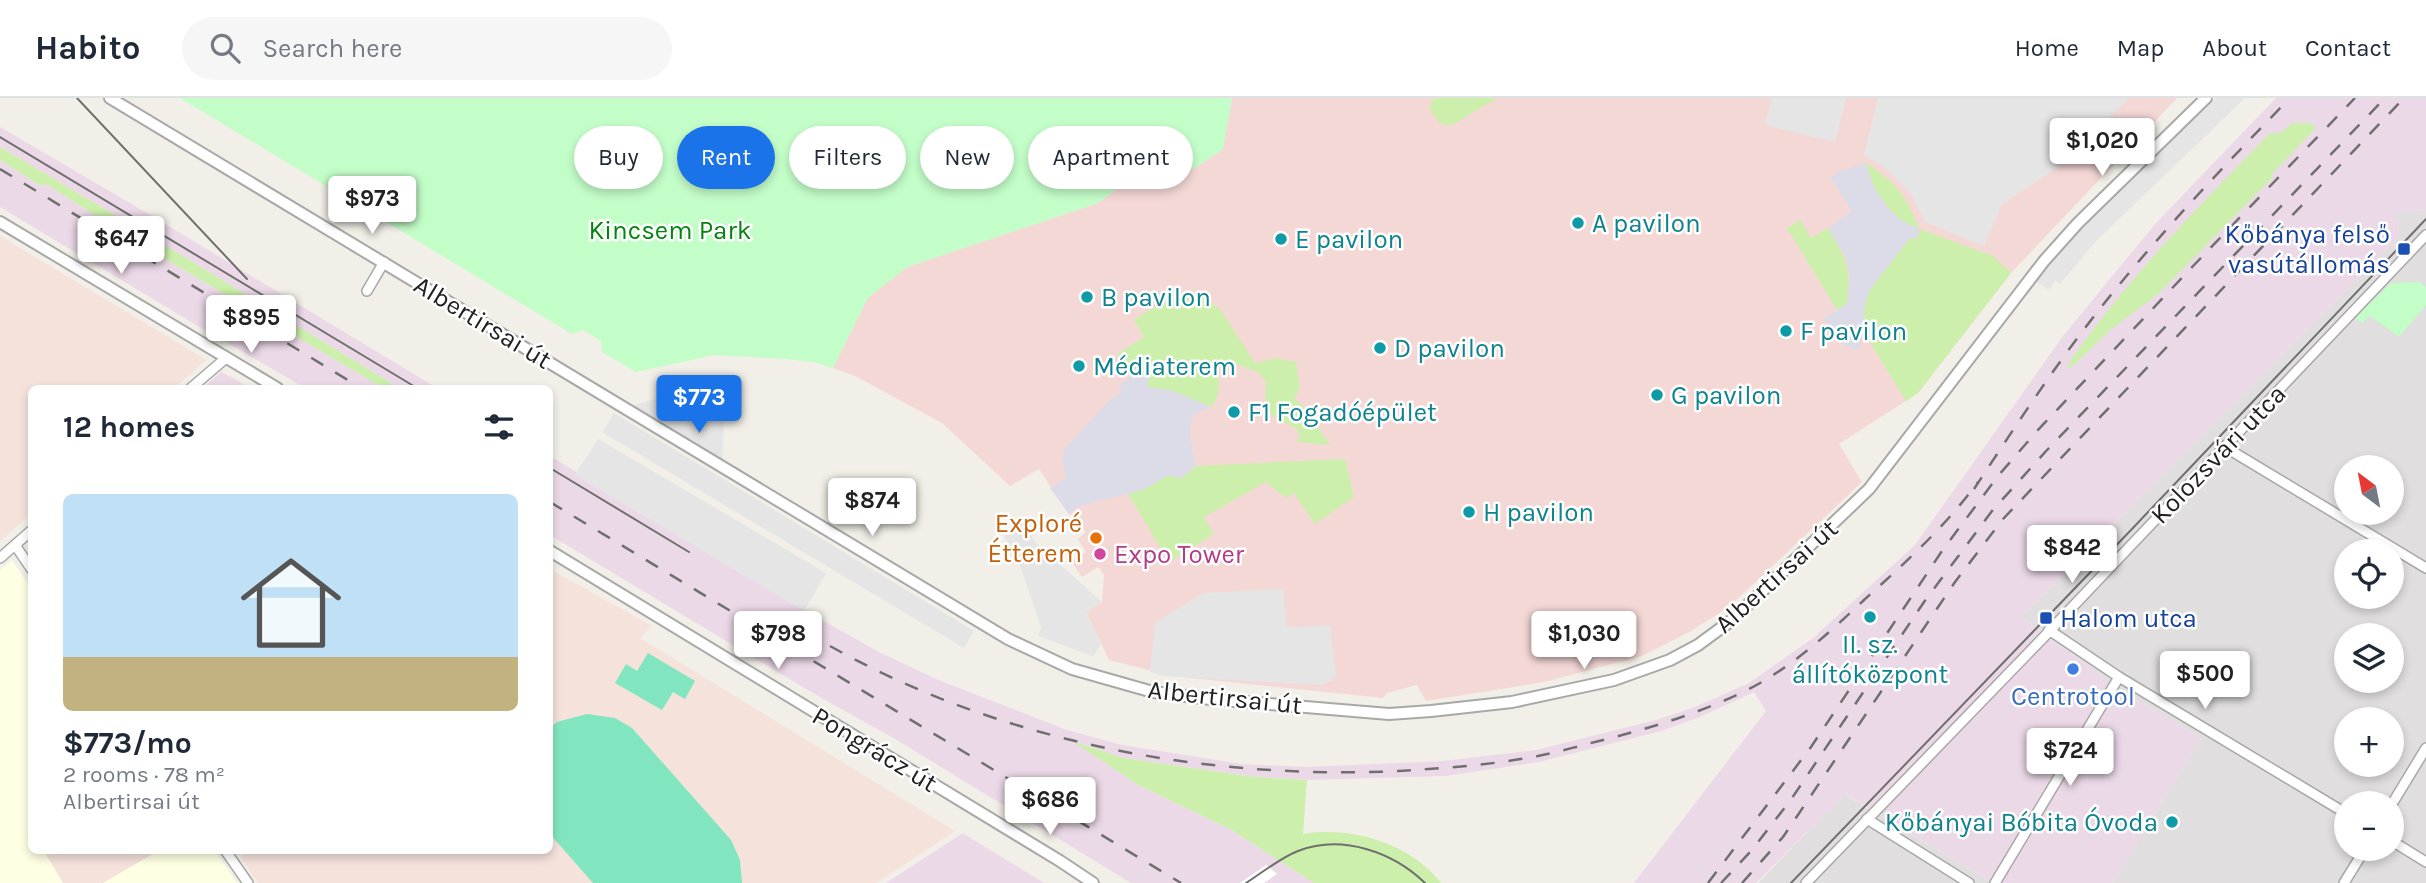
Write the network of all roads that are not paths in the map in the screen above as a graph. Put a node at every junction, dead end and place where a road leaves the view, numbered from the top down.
1 (110, 98) edge
2 (2206, 98) edge
3 (0, 222) edge
4 (2424, 240) edge
5 (384, 262) junction
6 (367, 291) dead end
7 (226, 358) junction
8 (194, 385) edge
9 (272, 385) edge
10 (2225, 447) junction
11 (28, 534) edge
12 (15, 545) junction
13 (553, 553) edge
14 (0, 558) edge
15 (28, 563) edge
16 (2426, 568) edge
17 (2049, 630) junction
18 (2119, 677) junction
19 (2426, 748) edge
20 (2400, 791) edge
21 (2334, 806) edge
22 (1867, 819) junction
23 (2404, 848) edge
24 (228, 854) edge
25 (2358, 861) edge
26 (2426, 862) edge
27 (248, 883) edge
28 (1093, 883) edge
29 (1806, 883) edge
30 (1969, 883) edge
31 (1994, 883) edge
32 (2344, 883) edge

1 - 5 street, Albertirsai út
2 - 5 street, Albertirsai út
3 - 7 street
4 - 10 street, Kolozsvári utca
5 - 6 street
7 - 8 street
7 - 9 street
10 - 16 street
10 - 17 street, Kolozsvári utca
11 - 12 street
12 - 14 street
12 - 15 street
13 - 28 street, Pongrácz út
17 - 18 street
17 - 22 street, Kolozsvári utca
18 - 21 street
18 - 31 street
19 - 20 street
22 - 29 street, Kolozsvári utca
22 - 30 street
23 - 26 street
24 - 27 street
25 - 32 street

